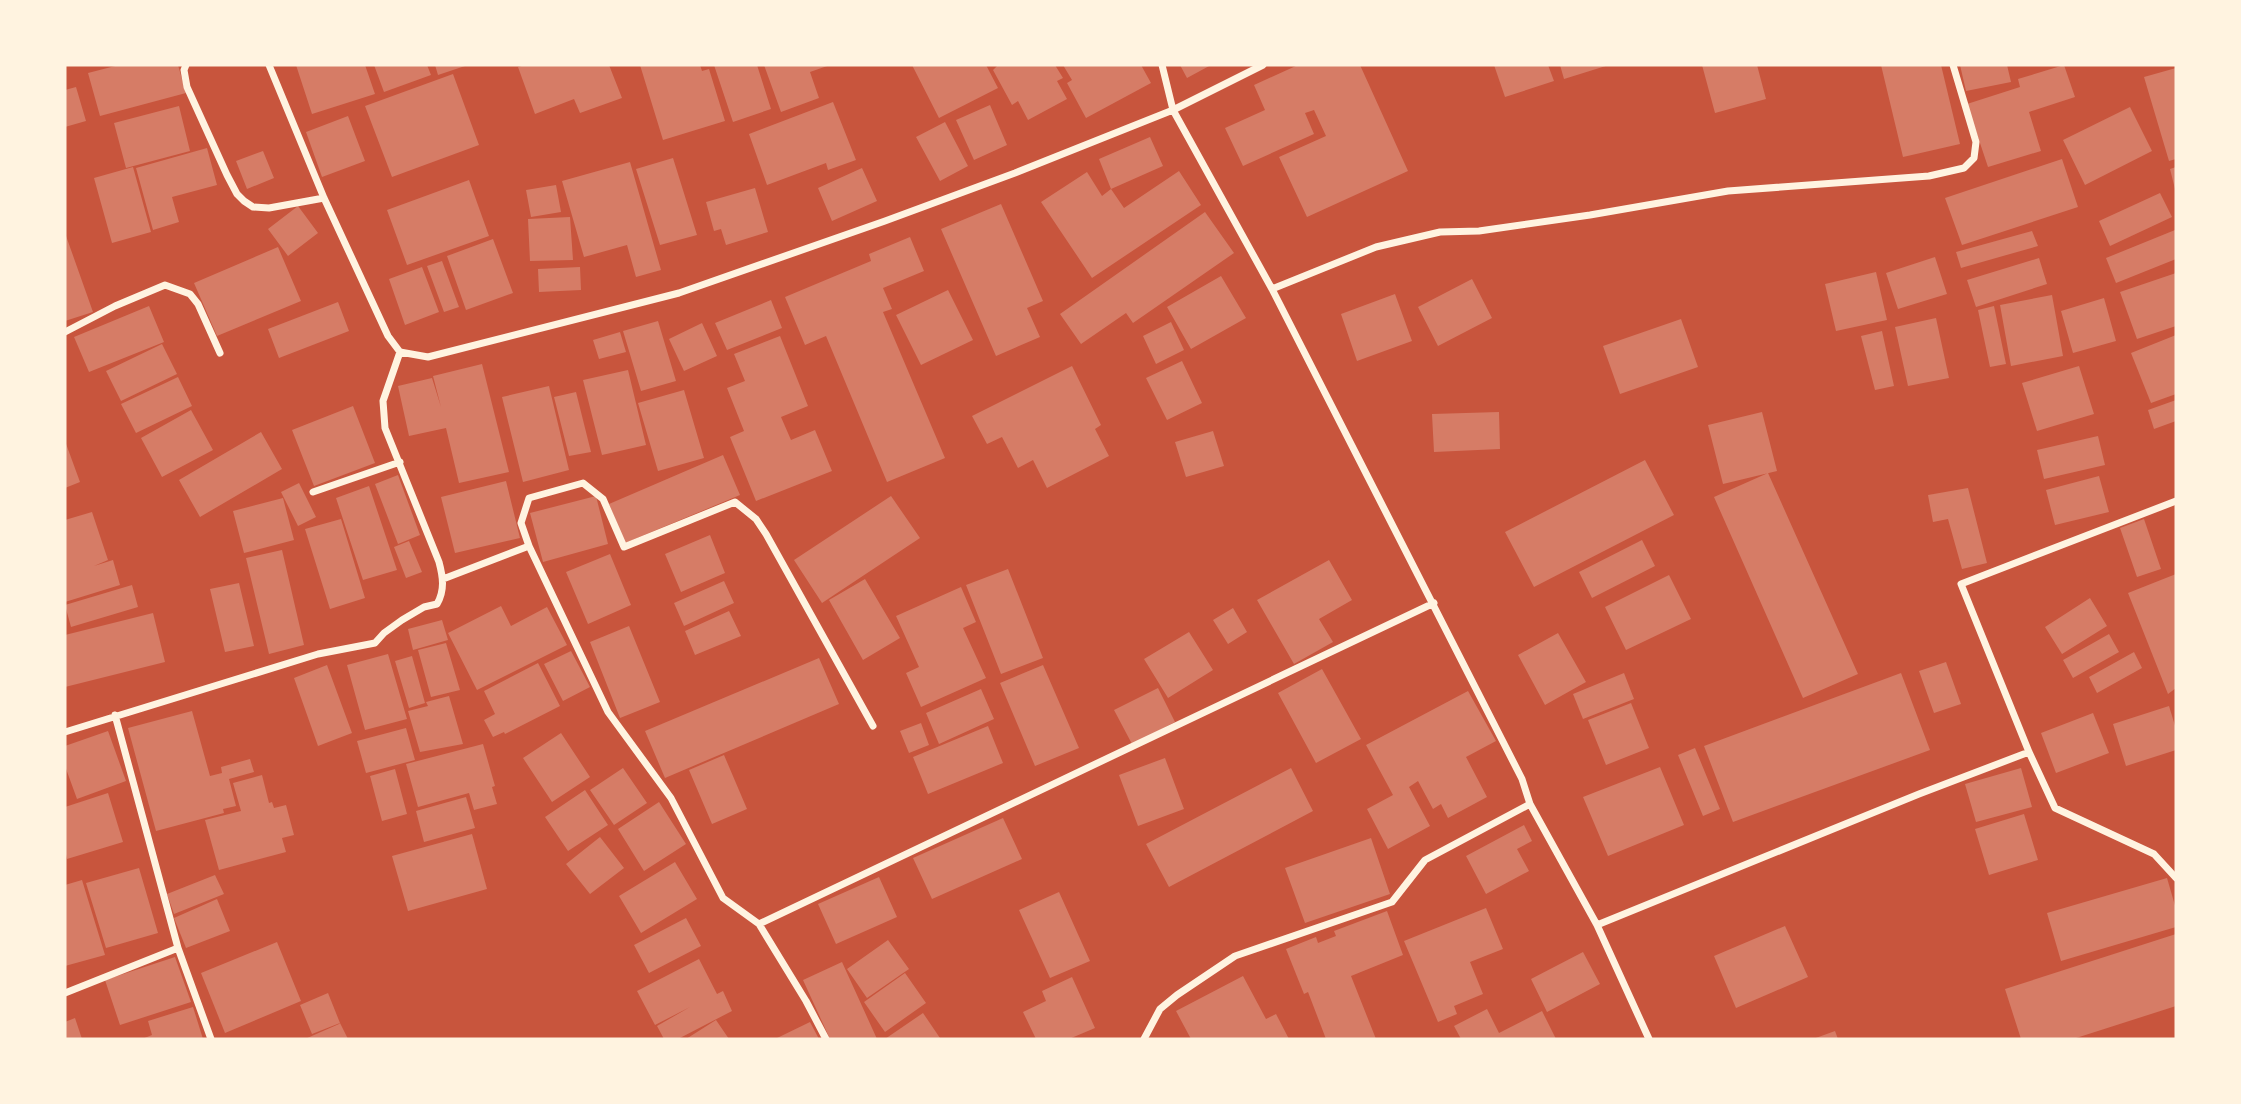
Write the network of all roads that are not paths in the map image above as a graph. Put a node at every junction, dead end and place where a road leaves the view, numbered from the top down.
1 (186, 65) edge
2 (269, 65) edge
3 (1162, 65) edge
4 (1263, 65) edge
5 (1953, 65) edge
6 (1173, 110) junction
7 (324, 198) junction
8 (1272, 289) junction
9 (65, 332) edge
10 (400, 352) junction
11 (220, 354) dead end
12 (400, 462) junction
13 (313, 492) dead end
14 (2176, 501) edge
15 (528, 547) junction
16 (443, 579) junction
17 (1434, 603) junction
18 (116, 715) junction
19 (873, 726) dead end
20 (65, 732) edge
21 (2029, 752) junction
22 (1531, 804) junction
23 (2176, 878) edge
24 (758, 924) junction
25 (1597, 925) junction
26 (178, 948) junction
27 (65, 993) edge
28 (211, 1039) edge
29 (826, 1039) edge
30 (1144, 1039) edge
31 (1649, 1039) edge

1 - 7 street
2 - 7 street
3 - 6 street
4 - 6 street
5 - 8 street
6 - 8 street
6 - 10 street
7 - 10 street
8 - 17 street
9 - 11 street
10 - 12 street
12 - 13 street
12 - 16 street
14 - 21 street
15 - 16 street
15 - 19 street
15 - 24 street
16 - 18 street
17 - 22 street
17 - 24 street
18 - 20 street
18 - 26 street
21 - 23 street
21 - 25 street
22 - 25 street
22 - 30 street
24 - 29 street
25 - 31 street
26 - 27 street
26 - 28 street

